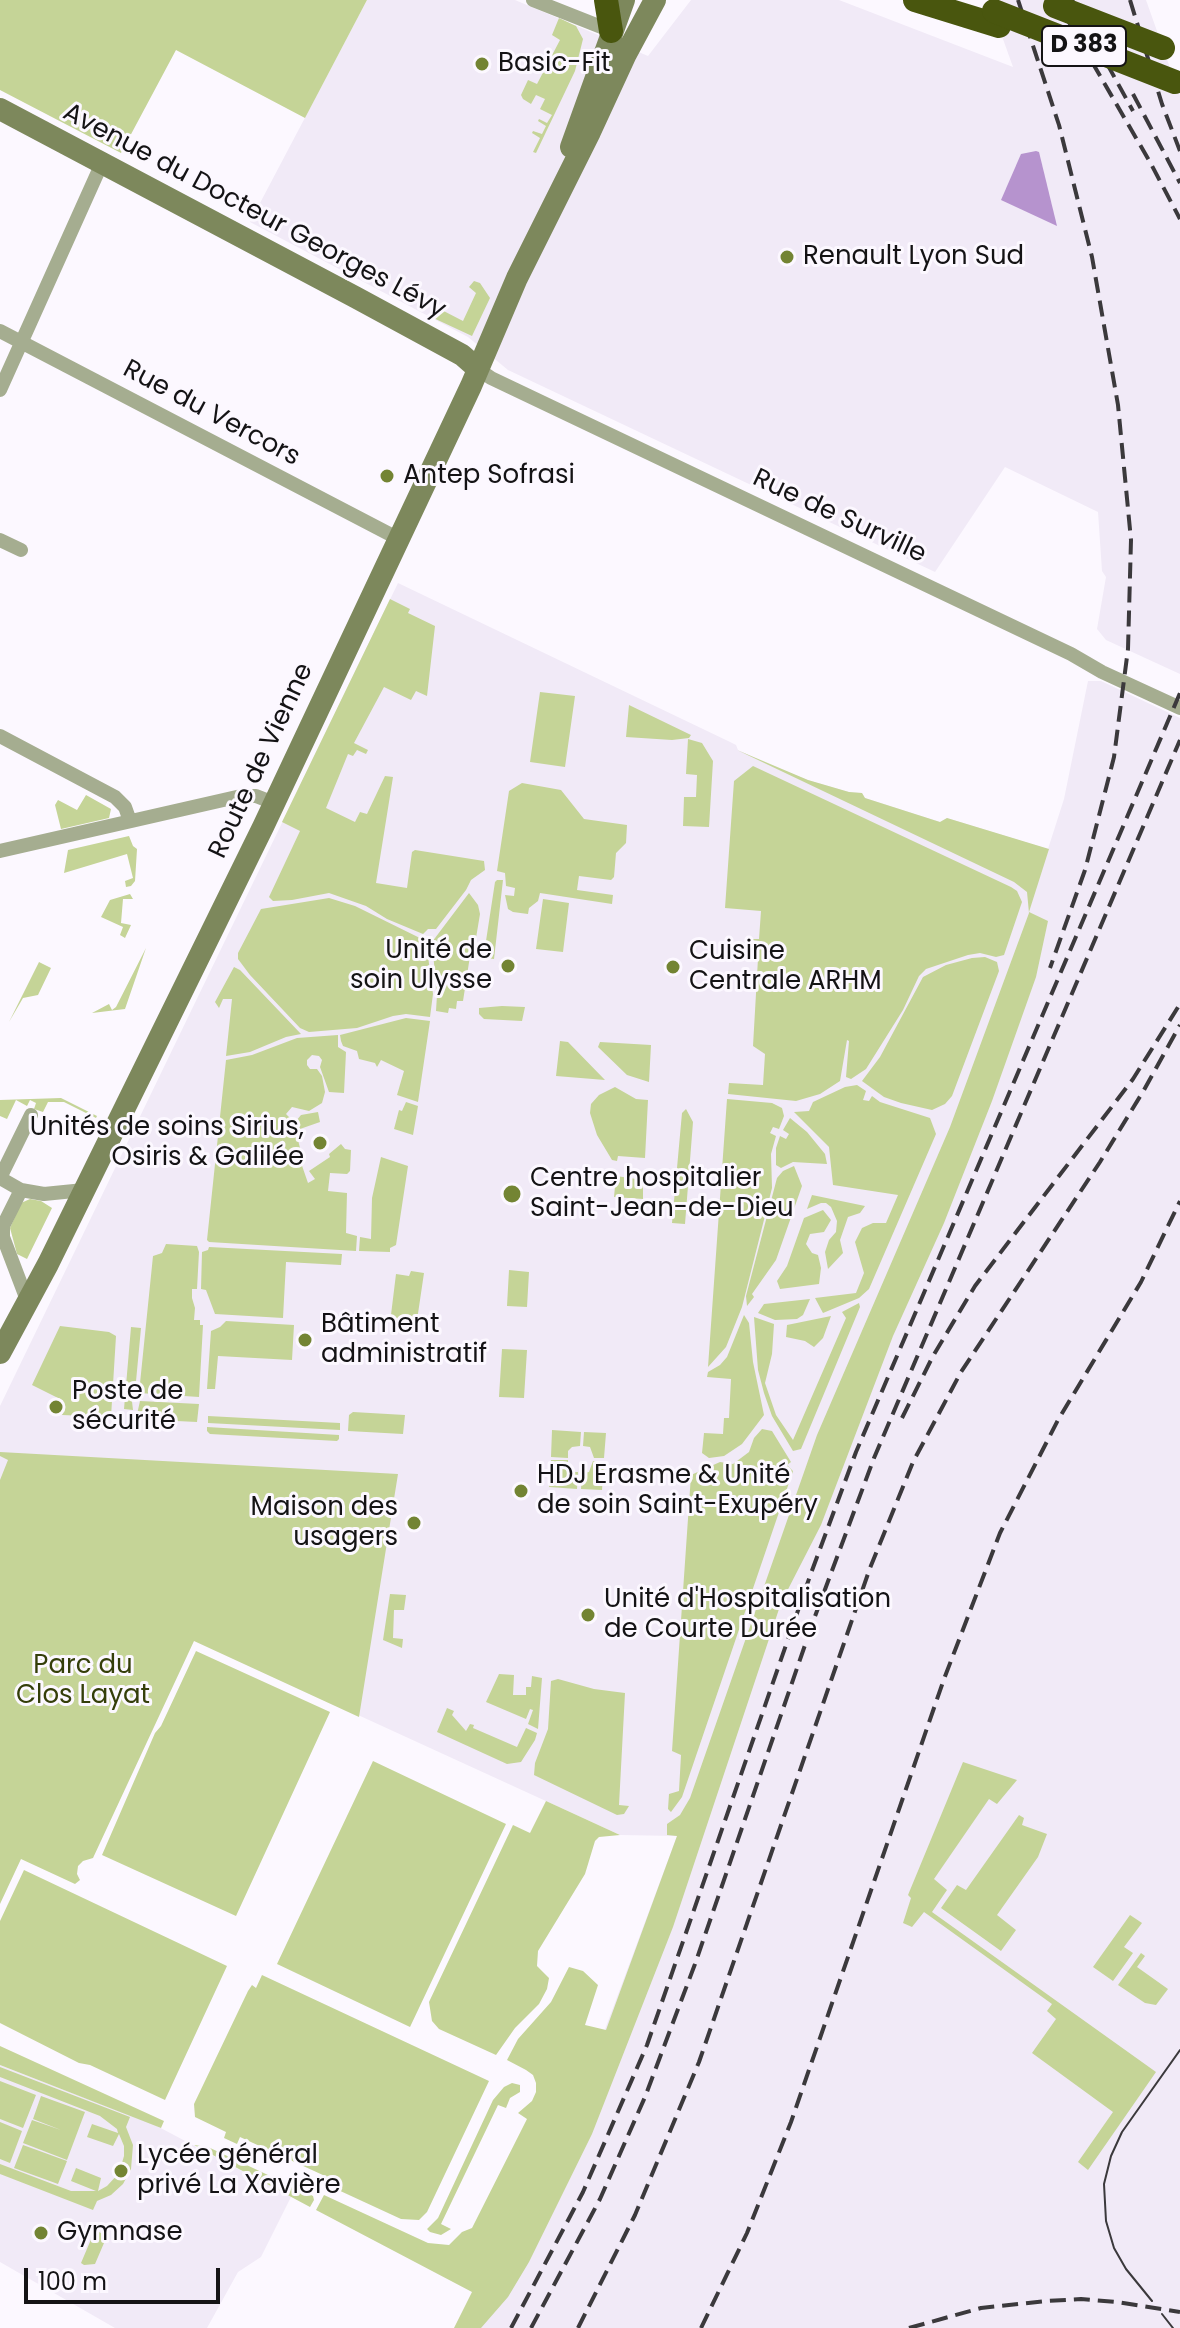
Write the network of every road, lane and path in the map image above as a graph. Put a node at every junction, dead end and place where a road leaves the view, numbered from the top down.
1 (533, 0) edge
2 (606, 0) edge
3 (624, 0) edge
4 (655, 0) edge
5 (915, 0) edge
6 (965, 0) edge
7 (1048, 2) edge
8 (996, 18) junction
9 (622, 36) junction
10 (1172, 51) edge
11 (1178, 87) edge
12 (0, 109) edge
13 (102, 163) junction
14 (0, 331) edge
15 (21, 342) junction
16 (478, 369) junction
17 (0, 390) edge
18 (399, 539) junction
19 (0, 540) edge
20 (21, 550) dead end
21 (1180, 708) edge
22 (0, 736) edge
23 (274, 803) junction
24 (130, 821) junction
25 (0, 851) edge
26 (31, 1115) dead end
27 (0, 1178) edge
28 (21, 1190) junction
29 (84, 1190) junction
30 (27, 1300) junction
31 (0, 1353) edge

1 - 9 street
2 - 9 highway
3 - 9 main road, Route de Vienne
4 - 9 main road, Route de Vienne
5 - 8 highway
6 - 8 highway, D 383
7 - 10 highway, D 383, bridge
8 - 11 highway, D 383, bridge
9 - 16 main road, Route de Vienne
12 - 13 main road, Avenue du Docteur Georges Lévy
13 - 15 street
13 - 16 main road, Avenue du Docteur Georges Lévy
14 - 15 street, Rue du Vercors
15 - 17 street
15 - 18 street, Rue du Vercors
16 - 18 main road, Route de Vienne
16 - 21 street, Rue de Surville
18 - 23 main road, Route de Vienne
19 - 20 street
22 - 24 street
23 - 24 street
23 - 29 main road, Route de Vienne
24 - 25 street
26 - 27 street
27 - 28 street
28 - 29 street
28 - 30 street
29 - 30 main road, Route de Vienne
30 - 31 main road, Route de Vienne

